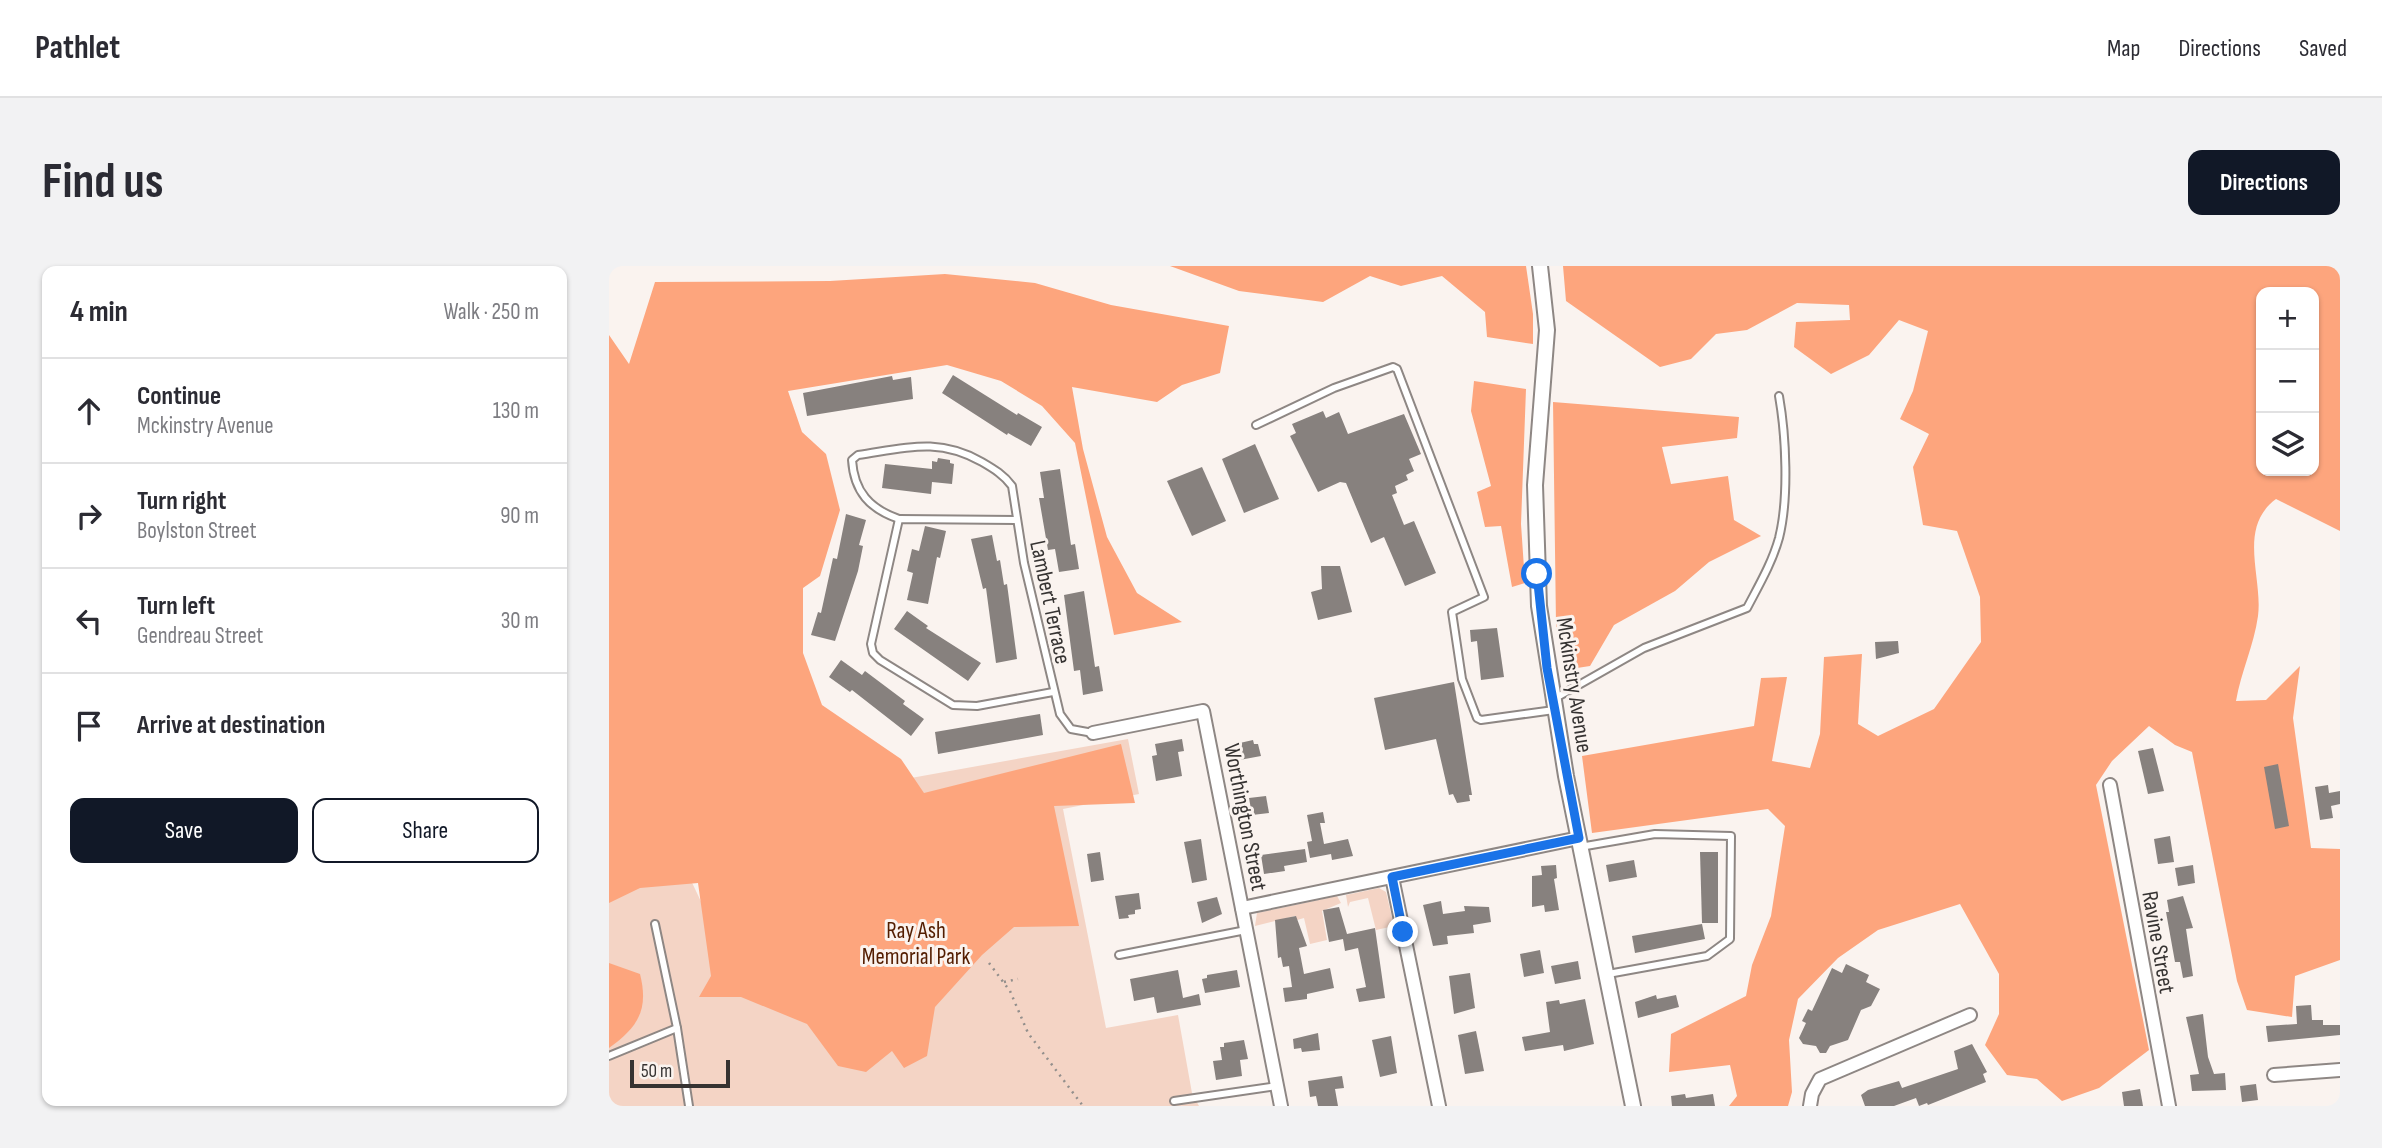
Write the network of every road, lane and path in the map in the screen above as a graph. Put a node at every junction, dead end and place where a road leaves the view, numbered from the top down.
1 (1539, 266) edge
2 (1779, 396) dead end
3 (1256, 425) dead end
4 (899, 519) junction
5 (1016, 520) junction
6 (1053, 692) junction
7 (1553, 705) junction
8 (1093, 733) joint
9 (2110, 785) dead end
10 (1579, 843) junction
11 (1392, 877) junction
12 (1242, 908) junction
13 (655, 924) dead end
14 (1246, 930) junction
15 (1119, 955) dead end
16 (989, 963) dead end
17 (1606, 974) junction
18 (1018, 979) dead end
19 (1004, 982) junction
20 (1971, 1015) dead end
21 (677, 1028) junction
22 (609, 1056) edge
23 (2340, 1070) edge
24 (2274, 1075) dead end
25 (1277, 1086) junction
26 (1174, 1101) dead end
27 (689, 1106) edge
28 (1083, 1106) edge
29 (1281, 1106) edge
30 (1439, 1106) edge
31 (1633, 1106) edge
32 (1810, 1106) edge
33 (2169, 1106) edge

1 - 7 street, Mckinstry Avenue
2 - 7 lane
3 - 7 lane
4 - 5 lane, Lambert Terrace
4 - 5 lane, Lambert Terrace
4 - 6 lane, Lambert Terrace
5 - 6 lane, Lambert Terrace
6 - 8 lane, Worthington Street
7 - 10 street, Mckinstry Avenue
8 - 12 street, Worthington Street
9 - 33 street, Ravine Street
10 - 11 street
10 - 17 street, Mckinstry Avenue
10 - 17 lane
11 - 12 street
11 - 30 street
12 - 14 street, Worthington Street
13 - 21 lane
14 - 15 lane
14 - 25 street, Worthington Street
16 - 19 path
17 - 31 street, Mckinstry Avenue
18 - 19 path
19 - 28 path
20 - 32 street
21 - 22 lane
21 - 27 lane
23 - 24 street
25 - 26 lane
25 - 29 street, Worthington Street

